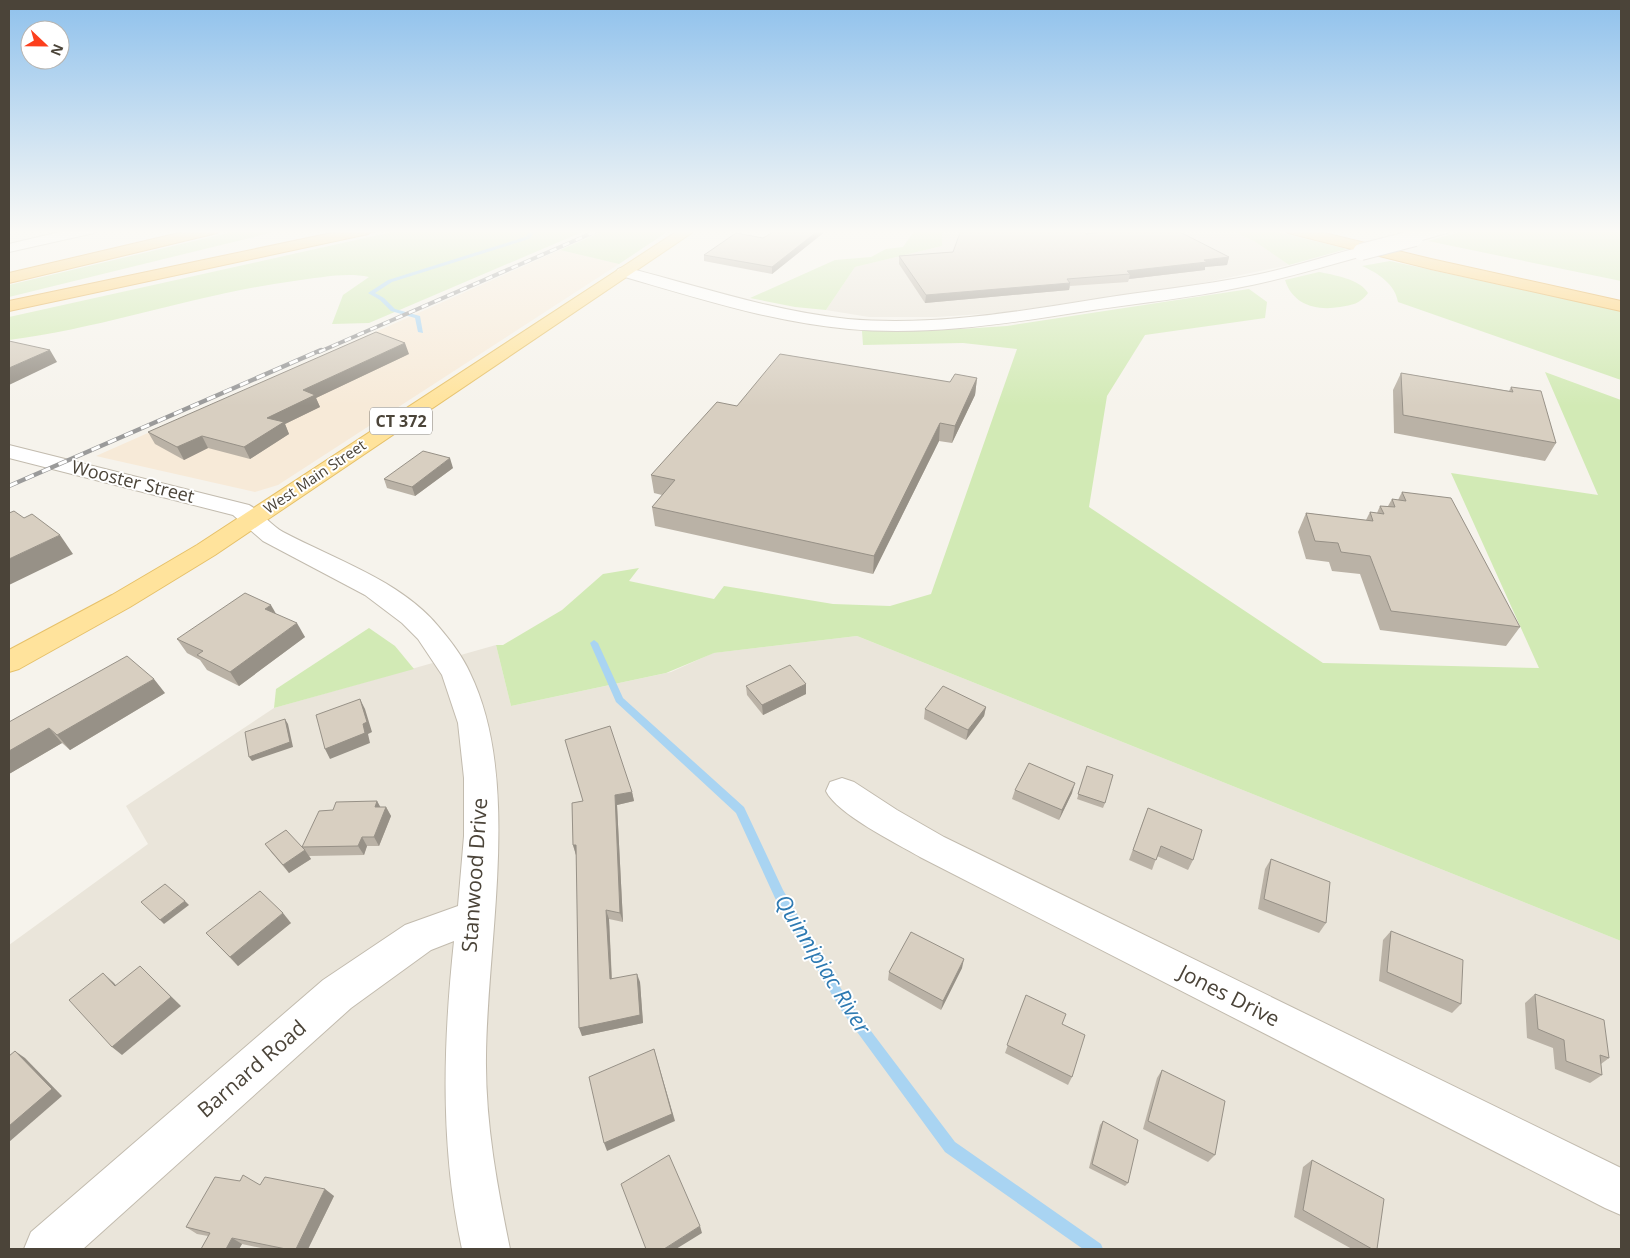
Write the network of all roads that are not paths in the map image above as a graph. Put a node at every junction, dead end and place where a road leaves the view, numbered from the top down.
1 (62, 289) edge
2 (91, 289) edge
3 (599, 289) edge
4 (687, 289) edge
5 (1201, 289) edge
6 (1543, 289) edge
7 (1596, 289) edge
8 (1621, 294) edge
9 (9, 302) edge
10 (9, 306) edge
11 (1621, 306) edge
12 (9, 452) edge
13 (255, 518) junction
14 (9, 662) edge
15 (842, 791) dead end
16 (474, 917) junction
17 (1621, 1192) edge
18 (48, 1249) edge
19 (486, 1249) edge

1 - 9 highway
2 - 10 highway
3 - 13 main road, West Main Street / CT 372
4 - 5 street, bridge
6 - 11 highway
7 - 8 highway
12 - 13 street, Wooster Street
13 - 14 main road, West Main Street / CT 372
13 - 16 street, Stanwood Drive
15 - 17 street, Jones Drive
16 - 18 street, Barnard Road
16 - 19 street, Stanwood Drive

